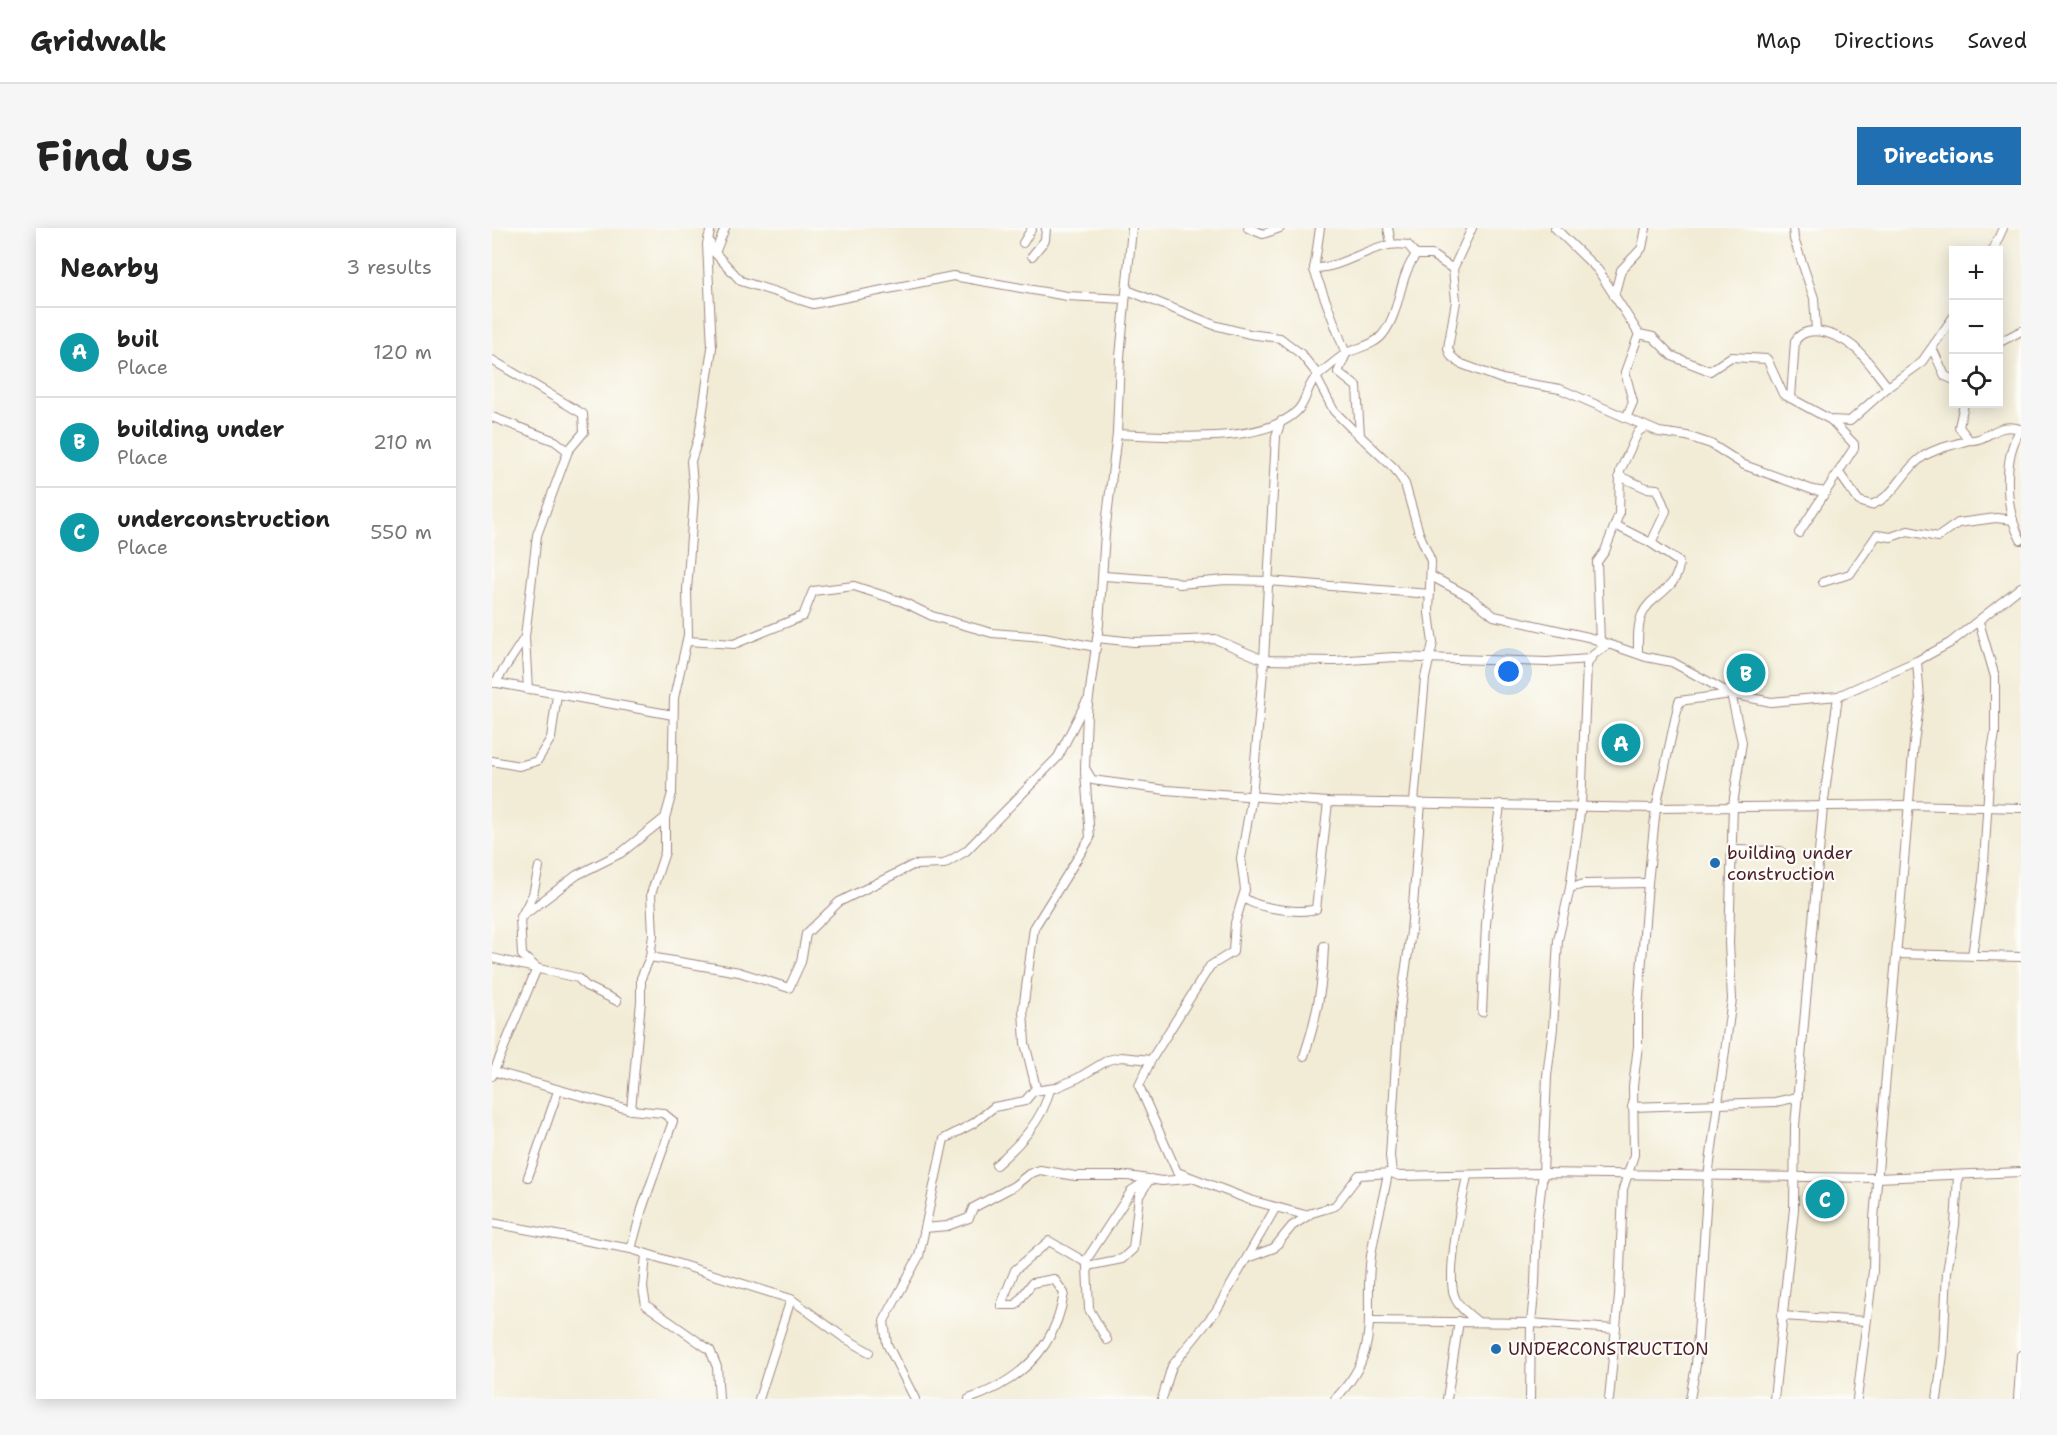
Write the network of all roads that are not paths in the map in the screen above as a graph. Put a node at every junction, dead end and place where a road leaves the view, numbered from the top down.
1 (711, 228) edge
2 (724, 228) edge
3 (1032, 228) edge
4 (1046, 228) edge
5 (1132, 228) edge
6 (1248, 228) edge
7 (1280, 228) edge
8 (1320, 228) edge
9 (1388, 228) edge
10 (1473, 228) edge
11 (1555, 228) edge
12 (1646, 228) edge
13 (1794, 228) edge
14 (2003, 228) edge
15 (708, 239) junction
16 (1023, 243) dead end
17 (1391, 243) junction
18 (1995, 246) edge
19 (715, 253) junction
20 (1416, 255) junction
21 (1032, 256) dead end
22 (1314, 268) junction
23 (1453, 269) junction
24 (1126, 295) junction
25 (1614, 296) junction
26 (1949, 322) edge
27 (1816, 330) junction
28 (2021, 331) edge
29 (1639, 333) junction
30 (2003, 340) edge
31 (1932, 350) junction
32 (1346, 354) junction
33 (492, 360) edge
34 (1317, 376) junction
35 (1949, 378) edge
36 (1888, 387) junction
37 (1791, 398) junction
38 (1963, 408) edge
39 (492, 417) edge
40 (1626, 418) junction
41 (1831, 420) junction
42 (1281, 421) junction
43 (1645, 427) junction
44 (2020, 429) edge
45 (1117, 434) junction
46 (1361, 438) junction
47 (1969, 440) junction
48 (568, 451) junction
49 (1839, 473) junction
50 (1619, 476) junction
51 (1826, 492) junction
52 (2013, 520) junction
53 (1615, 525) junction
54 (1798, 533) dead end
55 (2021, 540) edge
56 (1652, 543) junction
57 (1104, 576) junction
58 (1431, 576) junction
59 (1269, 581) junction
60 (1823, 582) dead end
61 (2021, 587) edge
62 (1430, 594) junction
63 (1979, 622) junction
64 (525, 637) junction
65 (687, 641) junction
66 (1096, 642) junction
67 (1604, 644) junction
68 (1638, 654) junction
69 (1589, 659) junction
70 (1264, 660) junction
71 (1430, 660) junction
72 (1917, 661) junction
73 (494, 682) edge
74 (528, 690) junction
75 (1731, 694) junction
76 (557, 695) junction
77 (1089, 696) junction
78 (1838, 696) junction
79 (673, 715) junction
80 (492, 761) edge
81 (1085, 768) junction
82 (1252, 796) junction
83 (1328, 802) junction
84 (1418, 803) junction
85 (1500, 804) junction
86 (1581, 805) junction
87 (1733, 805) junction
88 (1908, 805) junction
89 (1823, 807) junction
90 (1656, 808) junction
91 (1988, 808) junction
92 (2021, 808) edge
93 (665, 818) junction
94 (1732, 850) junction
95 (1781, 851) dead end
96 (539, 867) dead end
97 (1648, 883) junction
98 (1570, 888) junction
99 (1244, 898) junction
100 (520, 918) junction
101 (1324, 946) dead end
102 (1897, 954) junction
103 (1972, 956) junction
104 (650, 957) junction
105 (2021, 957) edge
106 (492, 958) edge
107 (537, 968) junction
108 (617, 1001) dead end
109 (1482, 1012) dead end
110 (1304, 1056) dead end
111 (1151, 1060) junction
112 (493, 1074) edge
113 (1050, 1089) junction
114 (558, 1091) junction
115 (1034, 1091) junction
116 (1798, 1097) junction
117 (1718, 1103) junction
118 (1632, 1107) junction
119 (631, 1110) junction
120 (996, 1165) dead end
121 (2021, 1172) edge
122 (1390, 1173) junction
123 (1544, 1173) junction
124 (1628, 1174) junction
125 (1467, 1176) junction
126 (1958, 1176) junction
127 (528, 1177) dead end
128 (1708, 1177) junction
129 (1193, 1178) junction
130 (1794, 1178) junction
131 (1150, 1179) junction
132 (1877, 1179) junction
133 (1276, 1207) junction
134 (1309, 1215) junction
135 (492, 1223) edge
136 (925, 1228) junction
137 (631, 1249) junction
138 (646, 1254) junction
139 (1247, 1257) junction
140 (791, 1299) junction
141 (1781, 1316) junction
142 (1369, 1321) junction
143 (1459, 1321) junction
144 (1866, 1321) junction
145 (1478, 1322) junction
146 (1531, 1323) junction
147 (1614, 1329) junction
148 (1107, 1340) dead end
149 (869, 1352) dead end
150 (2021, 1355) edge
151 (1447, 1396) edge
152 (719, 1399) edge
153 (759, 1399) edge
154 (915, 1399) edge
155 (969, 1399) edge
156 (1162, 1399) edge
157 (1335, 1399) edge
158 (1530, 1399) edge
159 (1608, 1399) edge
160 (1690, 1399) edge
161 (1774, 1399) edge
162 (1857, 1399) edge
163 (1937, 1399) edge
164 (2018, 1399) edge

1 - 15 street
2 - 19 street
3 - 16 street
4 - 21 street
5 - 24 street
6 - 7 street
8 - 22 street
9 - 17 street
10 - 23 street
11 - 25 street
12 - 25 street
13 - 27 street
14 - 18 street
15 - 19 street
15 - 65 street
17 - 20 street
17 - 22 street
19 - 24 street
20 - 23 street
20 - 32 street
22 - 32 street
23 - 40 street
24 - 34 street
24 - 45 street
25 - 29 street
26 - 31 street
27 - 36 street
27 - 37 street
28 - 30 street
29 - 37 street
29 - 40 street
31 - 35 street
31 - 36 street
32 - 34 street
32 - 46 street
33 - 48 street
34 - 42 street
34 - 46 street
36 - 41 street
37 - 41 street
38 - 47 street
39 - 48 street
40 - 43 street
41 - 49 street
42 - 45 street
42 - 59 street
43 - 50 street
43 - 51 street
44 - 47 street
44 - 52 street
45 - 57 street
46 - 58 street
47 - 49 street
48 - 64 street
49 - 51 street
50 - 53 street
50 - 56 street
51 - 54 street
52 - 55 street
52 - 60 street
53 - 56 street
53 - 67 street
56 - 68 street
57 - 59 street
57 - 66 street
58 - 62 street
58 - 67 street
59 - 62 street
59 - 70 street
61 - 63 street
62 - 71 street
63 - 72 street
63 - 91 street
64 - 73 street
64 - 74 street
65 - 66 street
65 - 79 street
66 - 70 street
66 - 77 street
67 - 68 street
67 - 69 street
68 - 75 street
69 - 71 street
69 - 86 street
70 - 71 street
70 - 82 street
71 - 84 street
72 - 78 street
72 - 88 street
73 - 74 street
74 - 76 street
75 - 78 street
75 - 87 street
75 - 90 street
76 - 79 street
76 - 80 street
77 - 81 street
77 - 104 street
78 - 89 street
79 - 93 street
81 - 82 street
81 - 115 street
82 - 83 street
82 - 99 street
83 - 84 street
83 - 99 street
84 - 85 street
84 - 122 street
85 - 86 street
85 - 109 street
86 - 90 street
86 - 98 street
87 - 89 street
87 - 90 street
87 - 94 street
88 - 89 street
88 - 91 street
88 - 102 street
89 - 116 street
90 - 97 street
91 - 92 street
91 - 103 street
93 - 100 street
93 - 104 street
94 - 95 street
94 - 117 street
96 - 100 street
97 - 98 street
97 - 118 street
98 - 123 street
99 - 111 street
100 - 107 street
101 - 110 street
102 - 103 street
102 - 132 street
103 - 105 street
104 - 119 street
106 - 107 street
107 - 108 street
107 - 112 street
111 - 113 street
111 - 129 street
112 - 114 street
113 - 115 street
113 - 120 street
114 - 119 street
114 - 127 street
115 - 136 street
116 - 117 street
116 - 130 street
117 - 118 street
117 - 128 street
118 - 124 street
119 - 137 street
121 - 126 street
122 - 125 street
122 - 134 street
122 - 142 street
123 - 124 street
123 - 125 street
123 - 146 street
124 - 128 street
124 - 147 street
125 - 145 street
126 - 132 street
126 - 163 street
128 - 130 street
128 - 160 street
129 - 131 street
129 - 133 street
130 - 132 street
130 - 141 street
131 - 136 street
131 - 148 street
131 - 155 street
132 - 144 street
133 - 134 street
133 - 139 street
134 - 139 street
135 - 137 street
136 - 154 street
137 - 138 street
138 - 140 street
138 - 152 street
139 - 156 street
140 - 149 street
140 - 153 street
141 - 144 street
141 - 161 street
142 - 143 street
142 - 157 street
143 - 145 street
143 - 151 street
144 - 162 street
145 - 146 street
146 - 147 street
146 - 158 street
147 - 159 street
150 - 164 street

